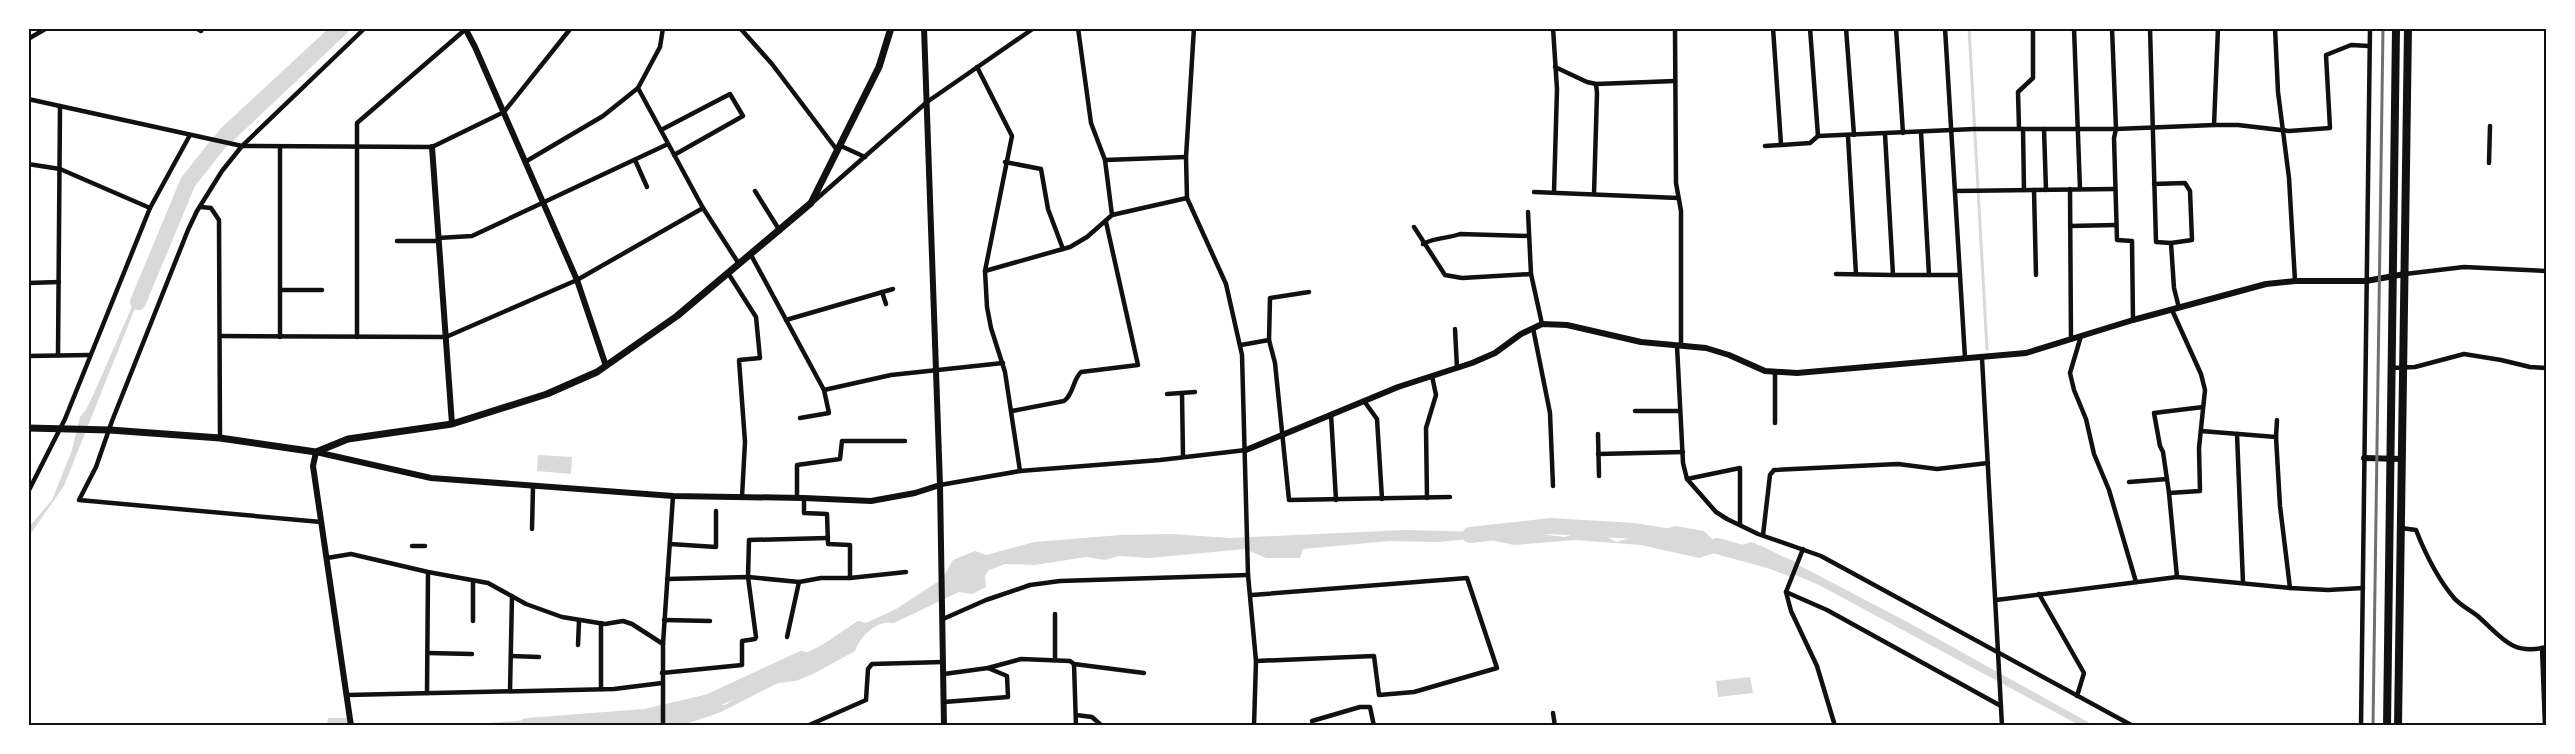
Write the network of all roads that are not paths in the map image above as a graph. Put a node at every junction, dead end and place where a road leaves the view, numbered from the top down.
1 (47, 28) edge
2 (196, 28) edge
3 (203, 28) edge
4 (365, 28) edge
5 (571, 28) edge
6 (663, 28) edge
7 (740, 28) edge
8 (891, 28) edge
9 (924, 28) edge
10 (1034, 28) edge
11 (1078, 28) edge
12 (1194, 28) edge
13 (1553, 28) edge
14 (1675, 28) edge
15 (1773, 28) edge
16 (1810, 28) edge
17 (1846, 28) edge
18 (1896, 28) edge
19 (1945, 28) edge
20 (2033, 28) edge
21 (2074, 28) edge
22 (2112, 28) edge
23 (2150, 28) edge
24 (2218, 28) edge
25 (2275, 28) edge
26 (2370, 28) edge
27 (2396, 28) edge
28 (2408, 28) edge
29 (466, 29) edge
30 (28, 39) edge
31 (2369, 46) junction
32 (977, 67) junction
33 (1555, 67) junction
34 (1675, 81) junction
35 (1596, 84) junction
36 (638, 88) junction
37 (28, 99) edge
38 (927, 102) junction
39 (60, 106) junction
40 (504, 112) junction
41 (2214, 125) junction
42 (2490, 126) dead end
43 (2153, 127) junction
44 (2021, 128) junction
45 (2077, 128) junction
46 (2044, 129) junction
47 (2116, 129) junction
48 (661, 130) junction
49 (1952, 130) junction
50 (2282, 130) junction
51 (1922, 132) junction
52 (1903, 133) junction
53 (1885, 134) junction
54 (190, 135) junction
55 (1854, 135) junction
56 (1818, 136) junction
57 (1848, 136) junction
58 (668, 144) junction
59 (1781, 144) junction
60 (1765, 146) dead end
61 (242, 147) junction
62 (280, 147) junction
63 (357, 147) junction
64 (432, 147) junction
65 (839, 148) junction
66 (674, 155) junction
67 (865, 157) junction
68 (1186, 157) junction
69 (635, 160) junction
70 (1106, 160) junction
71 (525, 162) junction
72 (1005, 162) junction
73 (2489, 163) dead end
74 (28, 164) edge
75 (60, 169) junction
76 (2154, 184) junction
77 (647, 187) dead end
78 (2070, 189) junction
79 (2080, 189) junction
80 (2115, 189) junction
81 (2024, 190) junction
82 (2034, 190) junction
83 (2046, 190) junction
84 (755, 191) dead end
85 (1955, 191) junction
86 (1534, 192) dead end
87 (1554, 192) junction
88 (1594, 194) junction
89 (1187, 198) junction
90 (1678, 198) junction
91 (543, 203) junction
92 (811, 203) junction
93 (201, 207) junction
94 (150, 208) junction
95 (703, 208) junction
96 (1528, 212) dead end
97 (1112, 215) junction
98 (1106, 222) junction
99 (2116, 225) junction
100 (2070, 226) junction
101 (1414, 227) dead end
102 (780, 231) junction
103 (1529, 236) junction
104 (439, 240) junction
105 (397, 241) dead end
106 (2171, 243) junction
107 (1424, 244) junction
108 (1063, 249) junction
109 (751, 255) junction
110 (739, 264) junction
111 (986, 271) junction
112 (2547, 271) edge
113 (728, 273) junction
114 (1531, 274) junction
115 (1836, 274) dead end
116 (1856, 274) junction
117 (2405, 274) junction
118 (1893, 275) junction
119 (1929, 275) junction
120 (1960, 275) junction
121 (2036, 275) dead end
122 (2393, 276) junction
123 (577, 280) junction
124 (2295, 281) junction
125 (2366, 281) junction
126 (59, 282) junction
127 (28, 283) edge
128 (893, 289) dead end
129 (280, 290) junction
130 (321, 290) dead end
131 (882, 292) junction
132 (1310, 292) dead end
133 (886, 304) dead end
134 (2176, 309) junction
135 (786, 320) junction
136 (2133, 320) junction
137 (1542, 324) junction
138 (1533, 328) junction
139 (1455, 329) dead end
140 (220, 336) junction
141 (2082, 336) junction
142 (280, 337) junction
143 (357, 337) junction
144 (446, 338) junction
145 (2071, 339) junction
146 (1269, 340) junction
147 (1241, 345) junction
148 (1679, 346) junction
149 (28, 356) edge
150 (58, 356) junction
151 (90, 356) junction
152 (1965, 358) junction
153 (1982, 358) junction
154 (1003, 363) junction
155 (606, 366) junction
156 (1457, 368) junction
157 (2392, 368) junction
158 (2403, 368) junction
159 (2547, 368) edge
160 (935, 371) junction
161 (1774, 372) junction
162 (1432, 376) junction
163 (824, 390) junction
164 (1195, 392) dead end
165 (1167, 394) dead end
166 (1182, 394) junction
167 (1364, 400) junction
168 (2203, 407) junction
169 (1012, 411) junction
170 (1635, 411) dead end
171 (1680, 411) junction
172 (1331, 414) junction
173 (800, 418) dead end
174 (2277, 420) dead end
175 (1775, 423) dead end
176 (452, 424) junction
177 (28, 428) edge
178 (60, 428) junction
179 (110, 430) junction
180 (2201, 431) junction
181 (1284, 434) junction
182 (1598, 434) dead end
183 (2237, 434) junction
184 (2276, 437) junction
185 (220, 438) junction
186 (905, 441) dead end
187 (1246, 450) junction
188 (316, 452) junction
189 (1683, 452) junction
190 (1598, 454) junction
191 (1184, 456) junction
192 (2364, 458) junction
193 (2390, 459) junction
194 (2402, 459) junction
195 (1988, 463) junction
196 (1020, 471) junction
197 (1599, 476) dead end
198 (1687, 478) junction
199 (2167, 479) junction
200 (2129, 482) dead end
201 (940, 485) junction
202 (1553, 486) dead end
203 (533, 487) junction
204 (28, 492) edge
205 (2169, 493) junction
206 (673, 496) junction
207 (742, 497) junction
208 (1450, 497) dead end
209 (801, 498) junction
210 (1427, 498) junction
211 (1382, 499) junction
212 (1336, 500) junction
213 (716, 511) dead end
214 (321, 522) junction
215 (1740, 524) junction
216 (532, 528) dead end
217 (2401, 528) junction
218 (1763, 535) junction
219 (828, 538) junction
220 (670, 544) junction
221 (412, 546) dead end
222 (425, 546) dead end
223 (1803, 549) junction
224 (327, 558) junction
225 (428, 572) junction
226 (906, 572) dead end
227 (1248, 575) junction
228 (748, 577) junction
229 (2176, 577) junction
230 (850, 578) junction
231 (667, 579) junction
232 (473, 581) junction
233 (799, 582) junction
234 (2136, 582) junction
235 (2243, 583) junction
236 (2290, 588) junction
237 (2363, 588) junction
238 (1786, 592) junction
239 (2038, 594) junction
240 (1252, 595) junction
241 (512, 596) junction
242 (1996, 600) junction
243 (1055, 614) dead end
244 (943, 615) junction
245 (664, 620) junction
246 (473, 621) dead end
247 (579, 621) junction
248 (710, 621) dead end
249 (601, 623) junction
250 (787, 637) dead end
251 (663, 644) junction
252 (578, 645) dead end
253 (2544, 647) edge
254 (1999, 652) junction
255 (428, 653) junction
256 (472, 654) dead end
257 (511, 656) junction
258 (539, 657) dead end
259 (1055, 660) junction
260 (1256, 661) junction
261 (944, 662) junction
262 (1074, 664) junction
263 (988, 668) junction
264 (663, 673) junction
265 (1144, 673) dead end
266 (944, 674) junction
267 (662, 683) junction
268 (601, 689) junction
269 (510, 691) junction
270 (427, 693) junction
271 (347, 695) junction
272 (2077, 696) junction
273 (944, 702) junction
274 (2001, 706) junction
275 (1553, 713) dead end
276 (1076, 715) junction
277 (1312, 722) dead end
278 (351, 726) edge
279 (663, 726) edge
280 (807, 726) edge
281 (944, 726) edge
282 (1076, 726) edge
283 (1101, 726) edge
284 (1254, 726) edge
285 (1374, 726) edge
286 (1554, 726) edge
287 (1835, 726) edge
288 (2002, 726) edge
289 (2133, 726) edge
290 (2361, 726) edge
291 (2387, 726) edge
292 (2398, 726) edge
293 (2545, 726) edge

1 - 30 street
2 - 3 street
4 - 61 street
5 - 40 street
6 - 36 street
7 - 65 street
8 - 65 main road
9 - 38 street
10 - 32 street
11 - 70 street
12 - 68 street
13 - 33 street
14 - 34 street
15 - 59 street
16 - 56 street
17 - 55 street
18 - 52 street
19 - 49 street
20 - 44 street
21 - 45 street
22 - 47 street
23 - 43 street
24 - 41 street
25 - 50 street
26 - 31 street
27 - 122 highway
28 - 117 highway
29 - 40 street
29 - 63 street
31 - 50 street
31 - 125 street
32 - 38 street
32 - 72 street
33 - 35 street
33 - 87 street
34 - 35 street
34 - 90 street
35 - 88 street
36 - 48 street
36 - 71 street
37 - 39 street
38 - 67 street
38 - 160 street
39 - 54 street
39 - 75 street
40 - 64 street
40 - 71 street
41 - 43 street
41 - 50 street
42 - 73 street
43 - 47 street
43 - 76 street
44 - 46 street
44 - 49 street
44 - 81 street
45 - 46 street
45 - 47 street
45 - 79 street
46 - 83 street
47 - 80 street
48 - 58 street
48 - 66 street
49 - 51 street
49 - 85 street
50 - 124 street
51 - 52 street
51 - 119 street
52 - 53 street
53 - 55 street
53 - 118 street
54 - 61 street
54 - 94 street
55 - 57 street
56 - 57 street
56 - 59 street
57 - 116 street
58 - 66 street
58 - 69 street
59 - 60 street
61 - 62 street
61 - 93 street
62 - 63 street
62 - 129 street
63 - 64 street
63 - 143 street
64 - 104 street
65 - 67 street
65 - 92 main road
66 - 95 street
67 - 92 street
68 - 70 street
68 - 89 street
69 - 77 street
69 - 91 street
70 - 97 street
71 - 91 street
72 - 108 street
72 - 111 street
74 - 75 street
75 - 94 street
75 - 126 street
76 - 106 street
76 - 106 street
78 - 79 street
78 - 83 street
78 - 100 street
79 - 80 street
80 - 99 street
81 - 82 street
81 - 85 street
82 - 83 street
82 - 121 street
84 - 102 street
85 - 120 street
86 - 87 street
87 - 88 street
88 - 90 street
89 - 97 street
89 - 147 street
90 - 148 street
91 - 104 street
91 - 123 street
92 - 102 main road
93 - 140 street
93 - 179 street
94 - 151 street
95 - 110 street
95 - 123 street
96 - 103 street
97 - 98 street
98 - 108 street
98 - 169 street
99 - 100 street
99 - 136 street
100 - 145 street
101 - 107 street
102 - 109 main road
103 - 107 street
103 - 114 street
104 - 105 street
104 - 144 street
106 - 134 street
107 - 114 street
108 - 111 street
109 - 110 main road
109 - 135 street
110 - 113 main road
111 - 154 street
112 - 117 street
113 - 155 main road
113 - 207 street
114 - 137 street
115 - 116 street
116 - 118 street
117 - 122 street
117 - 158 highway
118 - 119 street
119 - 120 street
120 - 152 street
122 - 125 street
122 - 157 highway
123 - 144 street
123 - 155 street
124 - 125 street
124 - 134 street
125 - 192 street
126 - 127 street
126 - 150 street
128 - 131 street
129 - 130 street
129 - 142 street
131 - 133 street
131 - 135 street
132 - 146 street
134 - 136 street
134 - 168 street
135 - 163 street
136 - 141 street
137 - 138 street
137 - 148 street
138 - 156 street
138 - 202 street
139 - 156 street
140 - 142 street
140 - 185 street
141 - 145 street
141 - 234 street
142 - 143 street
143 - 144 street
144 - 176 street
145 - 153 street
146 - 147 street
146 - 181 street
147 - 187 street
148 - 161 street
148 - 171 street
149 - 150 street
150 - 151 street
151 - 178 street
152 - 153 street
152 - 161 street
153 - 195 street
154 - 160 street
154 - 169 street
155 - 176 main road
156 - 162 street
157 - 158 street
157 - 193 highway
158 - 159 street
158 - 194 highway
160 - 163 street
160 - 201 street
161 - 175 street
162 - 167 street
162 - 210 street
163 - 173 street
164 - 166 street
165 - 166 street
166 - 191 street
167 - 172 street
167 - 211 street
168 - 180 street
168 - 199 street
169 - 196 street
170 - 171 street
171 - 189 street
172 - 181 street
172 - 212 street
174 - 184 street
176 - 188 main road
177 - 178 main road
178 - 179 main road
178 - 204 street
179 - 185 main road
179 - 214 street
180 - 183 street
180 - 205 street
181 - 187 street
181 - 212 street
182 - 190 street
183 - 184 street
183 - 235 street
184 - 236 street
185 - 188 main road
186 - 209 street
187 - 191 street
187 - 227 street
188 - 203 street
188 - 214 street
189 - 190 street
189 - 198 street
190 - 197 street
191 - 196 street
192 - 193 street
192 - 237 street
193 - 194 street
193 - 291 highway
194 - 217 highway
195 - 218 street
195 - 242 street
196 - 201 street
198 - 215 street
198 - 215 street
199 - 200 street
199 - 205 street
201 - 209 street
201 - 244 street
203 - 206 street
203 - 216 street
205 - 229 street
206 - 207 street
206 - 220 street
207 - 209 street
208 - 210 street
209 - 219 street
210 - 211 street
211 - 212 street
213 - 220 street
214 - 224 street
215 - 218 street
217 - 253 street
217 - 292 highway
218 - 223 street
219 - 228 street
219 - 230 street
220 - 231 street
221 - 222 street
223 - 238 street
223 - 254 street
224 - 225 street
224 - 271 street
225 - 232 street
225 - 255 street
226 - 230 street
227 - 240 street
227 - 244 street
228 - 231 street
228 - 233 street
228 - 264 street
229 - 234 street
229 - 235 street
230 - 233 street
231 - 245 street
232 - 241 street
232 - 246 street
233 - 250 street
234 - 239 street
235 - 236 street
236 - 237 street
237 - 290 street
238 - 274 street
238 - 287 street
239 - 242 street
239 - 272 street
240 - 260 street
240 - 260 street
241 - 247 street
241 - 257 street
242 - 254 street
243 - 259 street
244 - 261 street
245 - 248 street
245 - 251 street
247 - 249 street
247 - 252 street
249 - 251 street
249 - 268 street
251 - 264 street
253 - 293 street
254 - 272 street
254 - 274 street
255 - 256 street
255 - 270 street
257 - 258 street
257 - 269 street
259 - 262 street
259 - 263 street
260 - 284 street
261 - 266 street
261 - 280 street
262 - 265 street
262 - 276 street
263 - 266 street
263 - 273 street
264 - 267 street
266 - 273 street
267 - 268 street
267 - 279 street
268 - 269 street
269 - 270 street
270 - 271 street
271 - 278 street
272 - 289 street
273 - 281 street
274 - 288 street
275 - 286 street
276 - 282 street
276 - 283 street
277 - 285 street

